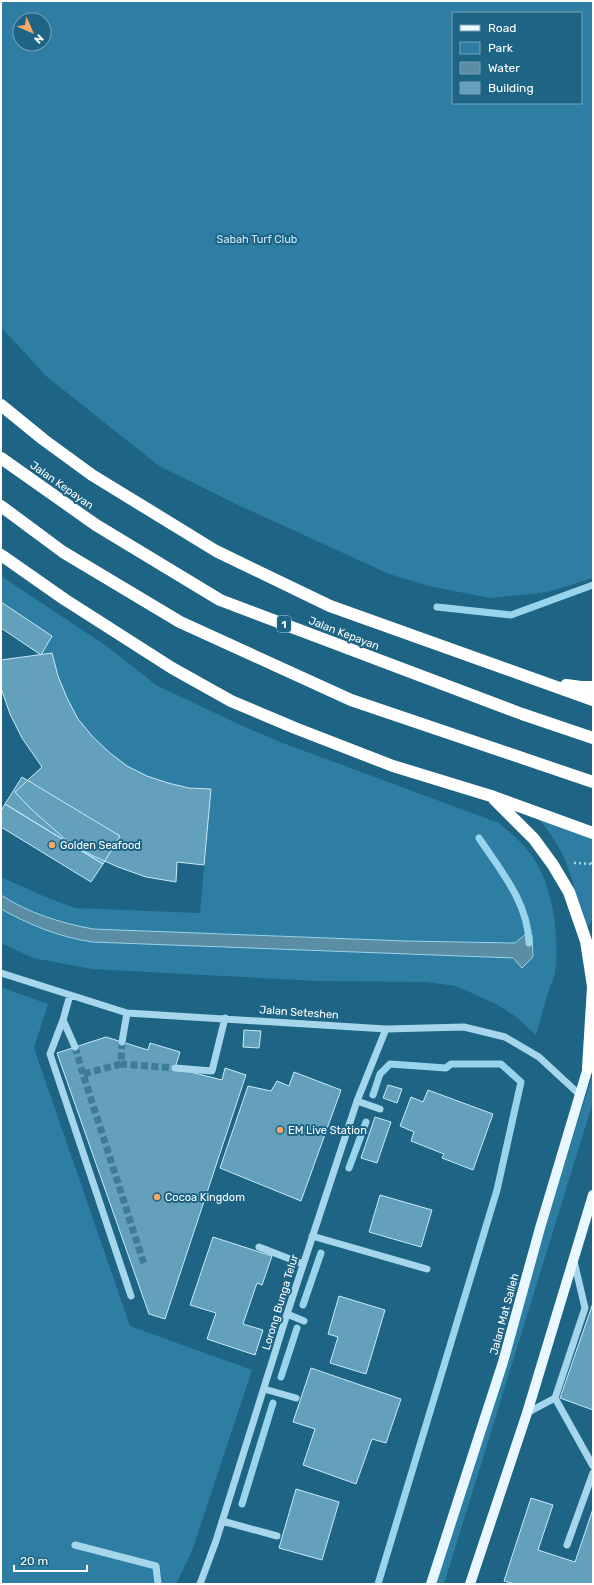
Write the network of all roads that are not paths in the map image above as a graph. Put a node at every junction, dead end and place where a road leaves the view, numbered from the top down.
1 (1, 405) edge
2 (1, 458) edge
3 (1, 506) edge
4 (1, 555) edge
5 (541, 681) junction
6 (593, 687) edge
7 (593, 700) edge
8 (593, 738) edge
9 (593, 782) edge
10 (491, 796) junction
11 (593, 833) edge
12 (1, 973) edge
13 (593, 987) edge
14 (70, 995) junction
15 (127, 1013) junction
16 (225, 1018) junction
17 (63, 1020) junction
18 (386, 1029) junction
19 (122, 1042) tunnel mouth
20 (75, 1047) tunnel mouth
21 (593, 1050) edge
22 (175, 1068) tunnel mouth
23 (588, 1068) junction
24 (580, 1095) junction
25 (357, 1101) junction
26 (380, 1109) dead end
27 (593, 1195) edge
28 (312, 1236) junction
29 (259, 1247) dead end
30 (574, 1260) junction
31 (303, 1264) junction
32 (426, 1269) dead end
33 (131, 1296) dead end
34 (287, 1314) junction
35 (304, 1321) dead end
36 (264, 1389) junction
37 (296, 1398) dead end
38 (555, 1398) junction
39 (527, 1413) junction
40 (593, 1466) edge
41 (593, 1473) edge
42 (222, 1521) junction
43 (277, 1536) dead end
44 (75, 1545) dead end
45 (567, 1545) dead end
46 (158, 1584) edge
47 (200, 1584) edge
48 (431, 1584) edge
49 (470, 1584) edge

1 - 5 highway
2 - 8 highway, Jalan Kepayan / 1
3 - 9 highway
4 - 10 highway
5 - 6 highway
5 - 7 highway
10 - 11 highway
10 - 13 highway
12 - 14 street, Jalan Seteshen
13 - 23 highway
14 - 15 street, Jalan Seteshen
14 - 17 street
15 - 16 street, Jalan Seteshen
15 - 19 street
16 - 18 street, Jalan Seteshen
16 - 22 street
17 - 20 street
17 - 33 street
18 - 24 street, Jalan Seteshen
18 - 25 street, Lorong Bunga Telur
21 - 23 main road, Jalan Mat Salleh
23 - 24 main road, Jalan Mat Salleh
24 - 48 main road, Jalan Mat Salleh
25 - 26 street
25 - 28 street, Lorong Bunga Telur
27 - 30 main road
28 - 31 street, Lorong Bunga Telur
28 - 32 street
29 - 31 street
30 - 38 street
30 - 39 main road
31 - 34 street, Lorong Bunga Telur
34 - 35 street
34 - 36 street, Lorong Bunga Telur
36 - 37 street
36 - 42 street, Lorong Bunga Telur
38 - 39 street
38 - 40 street
39 - 49 main road
41 - 45 street
42 - 43 street
42 - 47 street, Lorong Bunga Telur
44 - 46 street

